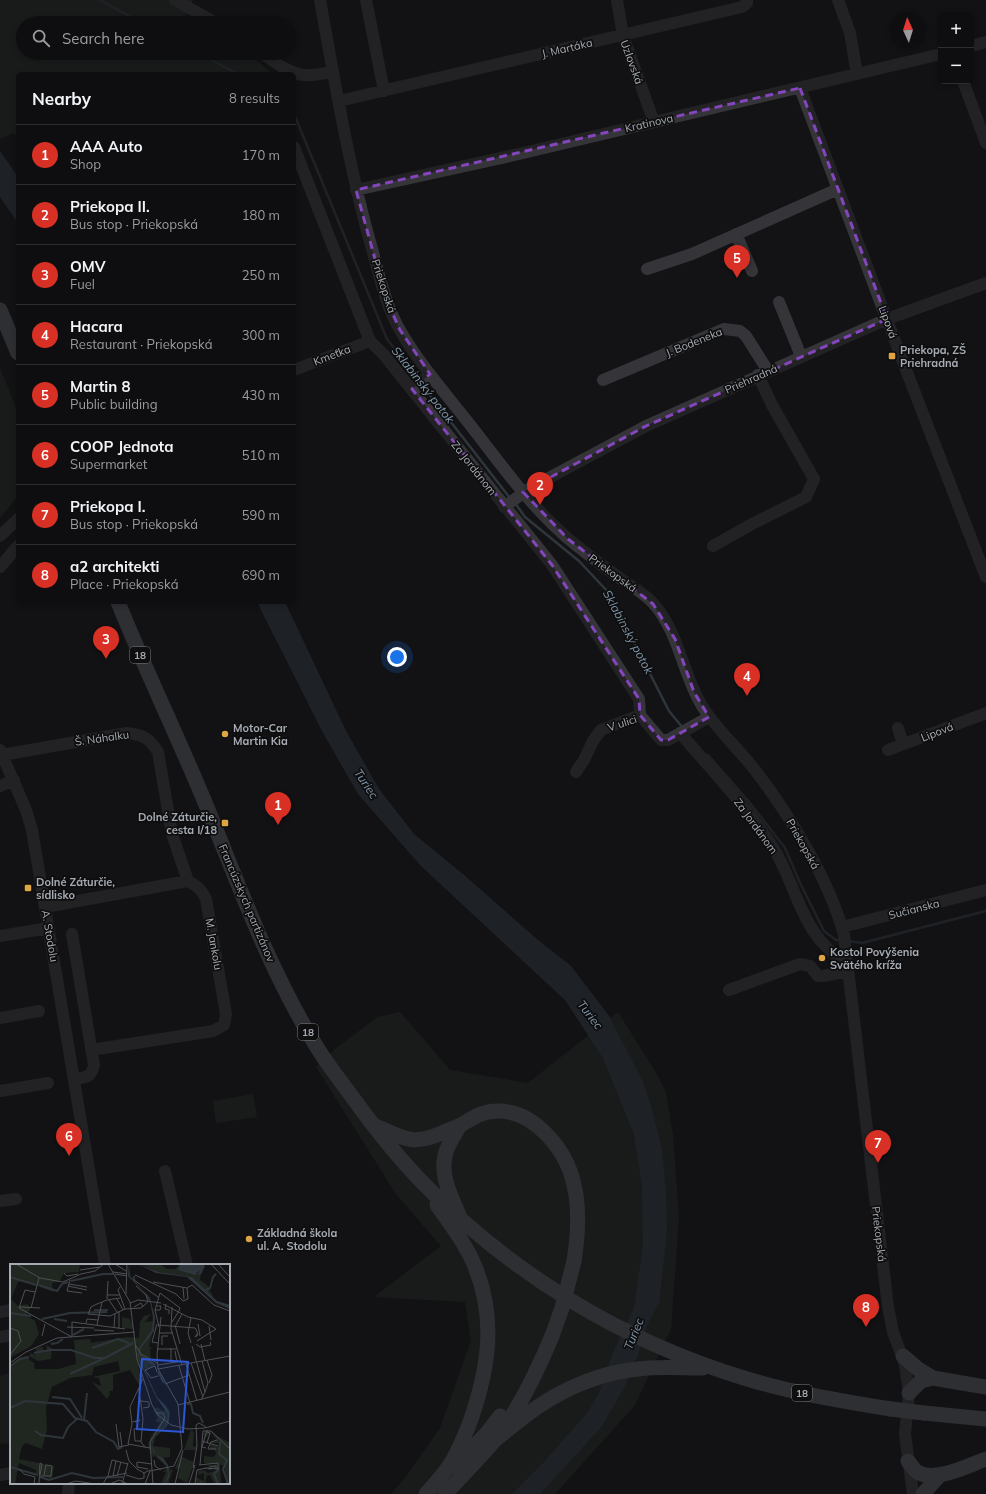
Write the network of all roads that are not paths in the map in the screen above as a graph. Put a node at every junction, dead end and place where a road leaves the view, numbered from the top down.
1 (175, 0) edge
2 (320, 0) edge
3 (366, 0) edge
4 (617, 0) edge
5 (747, 0) edge
6 (838, 0) edge
7 (204, 16) edge
8 (623, 36) junction
9 (986, 42) edge
10 (974, 45) edge
11 (938, 55) edge
12 (273, 60) edge
13 (292, 72) edge
14 (333, 72) junction
15 (296, 74) edge
16 (857, 74) junction
17 (964, 84) edge
18 (800, 88) junction
19 (384, 91) junction
20 (339, 101) junction
21 (654, 122) junction
22 (986, 144) edge
23 (296, 152) edge
24 (838, 189) junction
25 (356, 190) junction
26 (736, 234) junction
27 (647, 269) dead end
28 (752, 271) dead end
29 (986, 283) edge
30 (779, 302) dead end
31 (0, 310) edge
32 (887, 319) junction
33 (370, 341) junction
34 (16, 348) edge
35 (801, 356) junction
36 (296, 369) edge
37 (763, 373) junction
38 (427, 376) junction
39 (603, 380) dead end
40 (412, 389) junction
41 (520, 495) junction
42 (504, 506) junction
43 (16, 521) edge
44 (0, 536) edge
45 (713, 546) dead end
46 (16, 548) edge
47 (0, 567) edge
48 (986, 577) edge
49 (119, 604) edge
50 (986, 713) edge
51 (640, 715) junction
52 (709, 717) junction
53 (898, 728) dead end
54 (680, 733) junction
55 (903, 744) junction
56 (888, 750) dead end
57 (1, 753) edge
58 (576, 772) dead end
59 (14, 780) junction
60 (0, 786) edge
61 (188, 882) junction
62 (986, 890) edge
63 (45, 907) junction
64 (49, 928) junction
65 (843, 931) junction
66 (72, 934) dead end
67 (0, 936) edge
68 (847, 961) junction
69 (729, 990) dead end
70 (39, 1011) dead end
71 (0, 1018) edge
72 (91, 1050) junction
73 (74, 1079) junction
74 (48, 1083) dead end
75 (0, 1090) edge
76 (373, 1125) junction
77 (460, 1125) junction
78 (165, 1171) dead end
79 (420, 1180) junction
80 (16, 1199) dead end
81 (0, 1201) edge
82 (462, 1219) junction
83 (105, 1264) edge
84 (187, 1264) edge
85 (10, 1310) edge
86 (0, 1312) edge
87 (10, 1335) edge
88 (0, 1337) edge
89 (903, 1356) junction
90 (715, 1369) junction
91 (535, 1371) junction
92 (933, 1378) junction
93 (986, 1387) edge
94 (909, 1393) junction
95 (986, 1419) edge
96 (495, 1440) junction
97 (986, 1459) edge
98 (908, 1461) junction
99 (10, 1473) edge
100 (0, 1475) edge
101 (939, 1476) junction
102 (69, 1484) edge
103 (68, 1494) edge
104 (427, 1494) edge
105 (445, 1494) edge
106 (913, 1494) edge
107 (923, 1494) edge

1 - 7 street
2 - 14 street, Priekopská
3 - 19 street
4 - 8 street, Uzlovská
5 - 8 street, J. Martáka
6 - 16 street
8 - 19 street, J. Martáka
8 - 21 street, Uzlovská
9 - 10 street
11 - 16 street, Kratinova
12 - 13 street
14 - 15 street
14 - 20 street, Priekopská
16 - 18 street, Kratinova
17 - 22 street
18 - 21 street, Kratinova
18 - 24 street, Lipová
19 - 20 street, J. Martáka
20 - 25 street, Priekopská
21 - 25 street, Kratinova
23 - 33 street, Za Jordánom
24 - 26 street
24 - 32 street, Lipová
25 - 38 street, Priekopská
26 - 27 street
26 - 28 street
29 - 32 street, Priehradná
30 - 35 street
31 - 34 main road
32 - 35 street, Priehradná
32 - 48 street, Lipová
33 - 36 street, Kmeťka
33 - 40 street, Za Jordánom
35 - 37 street, Priehradná
37 - 39 street, J. Bodeneka
37 - 41 street, Priehradná
37 - 45 street, J. Bodeneka
38 - 40 street
38 - 41 street, Priekopská
40 - 42 street, Za Jordánom
41 - 42 street, Priehradná
41 - 52 street, Priekopská
42 - 51 street, Za Jordánom
43 - 44 street
46 - 47 street
49 - 76 main road, Francúzskych partizánov / 18
50 - 55 street, Lipová
51 - 54 street, V ulici
51 - 58 street, V ulici
52 - 54 street
52 - 65 street, Priekopská
53 - 55 street
54 - 68 street, Za Jordánom
55 - 56 street, Lipová
57 - 59 street, A. Stodolu
57 - 61 street, Š. Náhalku
59 - 60 street
59 - 63 street, A. Stodolu
61 - 63 street
61 - 72 street, M. Jankolu
62 - 65 street, Sučianska
63 - 64 street, A. Stodolu
64 - 67 street
64 - 73 street, A. Stodolu
65 - 68 street, Priekopská
66 - 72 street, A. Stodolu
68 - 69 street
68 - 89 street, Priekopská
70 - 71 street
72 - 73 street, A. Stodolu
73 - 83 street, A. Stodolu
74 - 75 street
76 - 77 main road
76 - 79 main road, 18
77 - 82 main road
77 - 91 main road, bridge
78 - 84 street
79 - 82 main road, 18
79 - 104 main road
80 - 81 street
82 - 90 main road, 18
85 - 86 street
87 - 88 street
89 - 92 main road
89 - 94 street, Priekopská
90 - 95 main road, 18, bridge
90 - 96 main road
91 - 96 main road
91 - 104 main road
92 - 93 main road
92 - 94 main road
94 - 98 street, Priekopská
96 - 105 main road
97 - 101 main road
98 - 101 main road
98 - 106 street, Priekopská
99 - 100 street
101 - 107 main road
102 - 103 street

